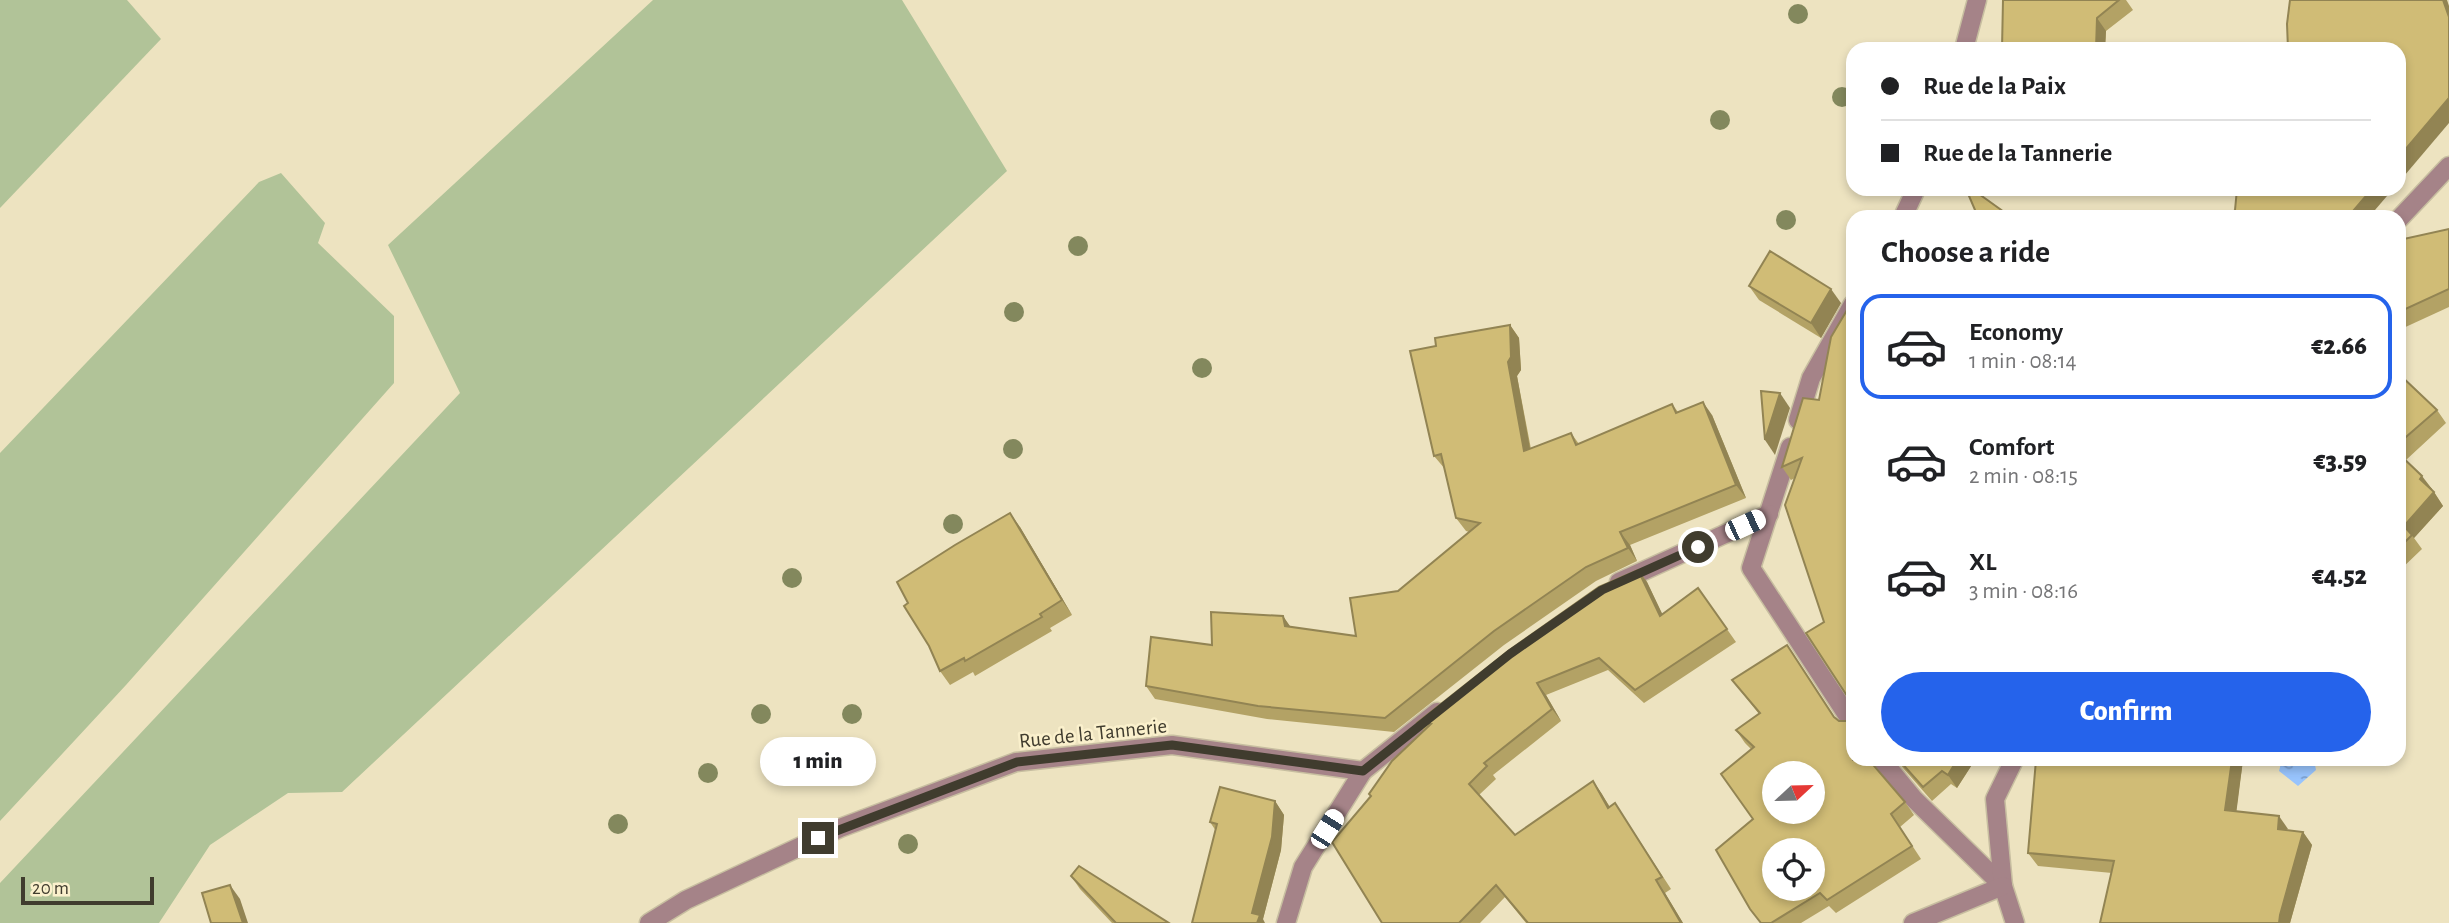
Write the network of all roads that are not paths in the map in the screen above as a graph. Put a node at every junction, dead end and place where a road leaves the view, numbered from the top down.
1 (1977, 0) edge
2 (1966, 42) edge
3 (2449, 166) edge
4 (2406, 212) edge
5 (1846, 316) edge
6 (1769, 514) junction
7 (1602, 590) edge
8 (1447, 704) edge
9 (1846, 712) edge
10 (1887, 766) edge
11 (2011, 766) edge
12 (1363, 771) junction
13 (2003, 886) junction
14 (649, 923) edge
15 (1286, 923) edge
16 (1913, 923) edge
17 (2015, 923) edge

1 - 2 street
3 - 4 street
5 - 6 street
6 - 7 street
6 - 9 street
8 - 12 street
10 - 13 street
11 - 13 street
12 - 14 street, Rue de la Tannerie
12 - 15 street
13 - 16 street
13 - 17 street

